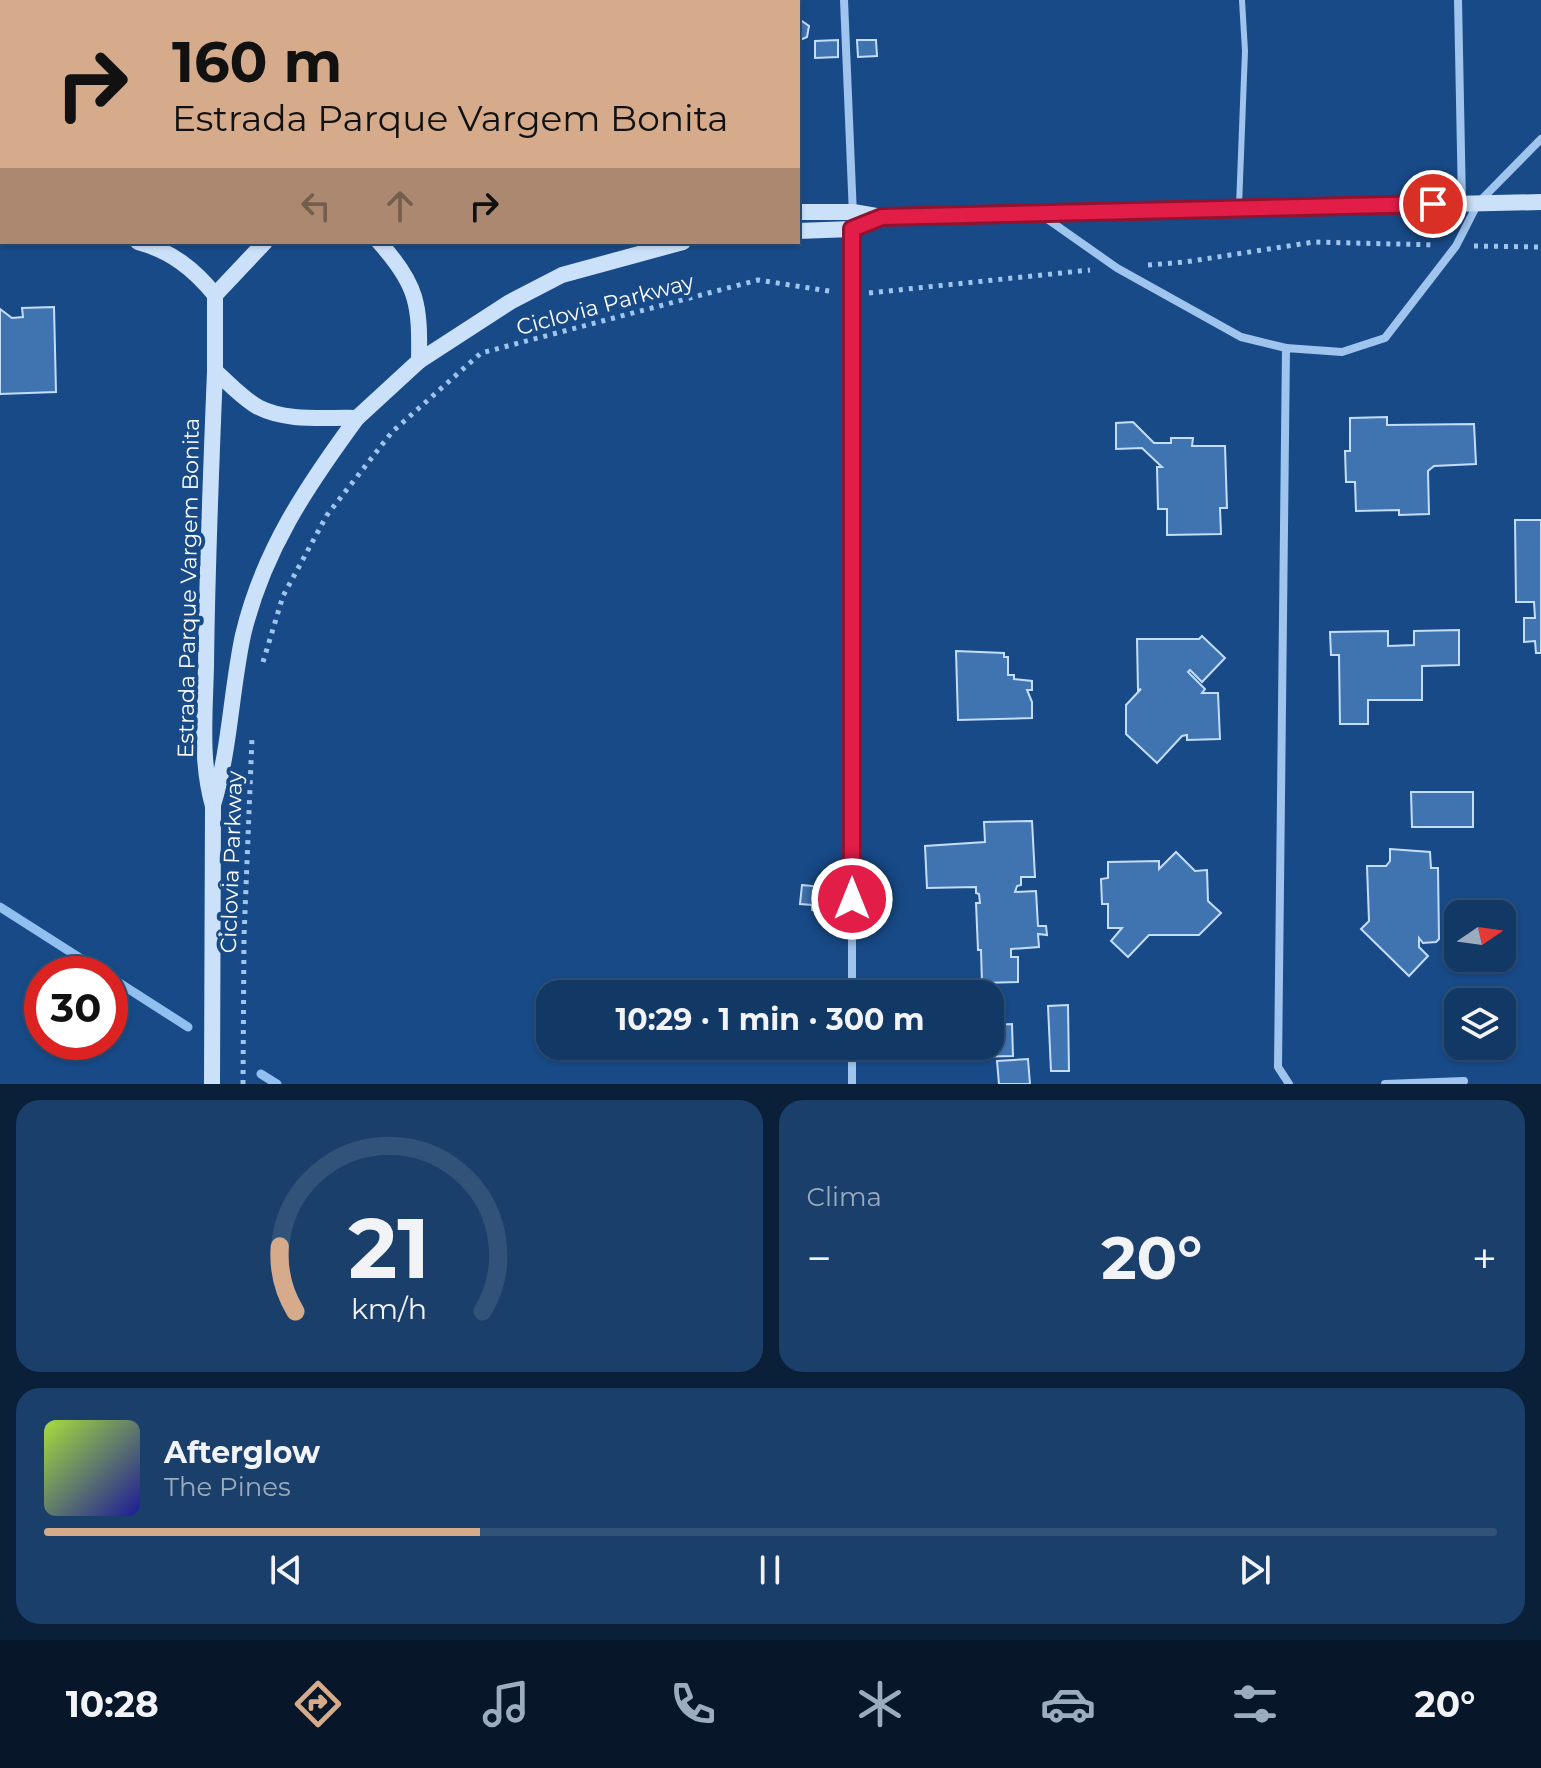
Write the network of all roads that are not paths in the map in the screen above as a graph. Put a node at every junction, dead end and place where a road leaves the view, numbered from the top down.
1 (844, 0) edge
2 (1242, 0) edge
3 (1458, 0) edge
4 (1541, 139) edge
5 (1541, 202) edge
6 (1470, 203) junction
7 (1238, 210) junction
8 (800, 212) edge
9 (1043, 215) junction
10 (853, 221) junction
11 (800, 231) edge
12 (143, 244) edge
13 (263, 244) edge
14 (381, 244) edge
15 (676, 244) edge
16 (215, 295) junction
17 (1286, 348) junction
18 (419, 361) junction
19 (215, 371) junction
20 (357, 418) junction
21 (213, 806) junction
22 (852, 980) edge
23 (852, 1060) edge
24 (1464, 1081) dead end
25 (212, 1084) edge
26 (852, 1084) edge
27 (1289, 1084) edge
28 (1385, 1084) edge

1 - 10 street
2 - 7 lane
3 - 6 street
4 - 6 street
5 - 6 main road
6 - 7 main road
6 - 17 street
7 - 9 main road
8 - 10 main road
9 - 10 main road
9 - 17 street
10 - 11 main road
10 - 22 street
12 - 16 main road
13 - 16 main road
14 - 18 main road
15 - 18 main road
16 - 19 main road, Estrada Parque Vargem Bonita
17 - 27 street
18 - 20 main road, Estrada Parque Vargem Bonita
19 - 20 main road
19 - 21 main road, Estrada Parque Vargem Bonita
20 - 21 main road, Estrada Parque Vargem Bonita
21 - 25 main road, Estrada Parque Vargem Bonita
23 - 26 street
24 - 28 street

